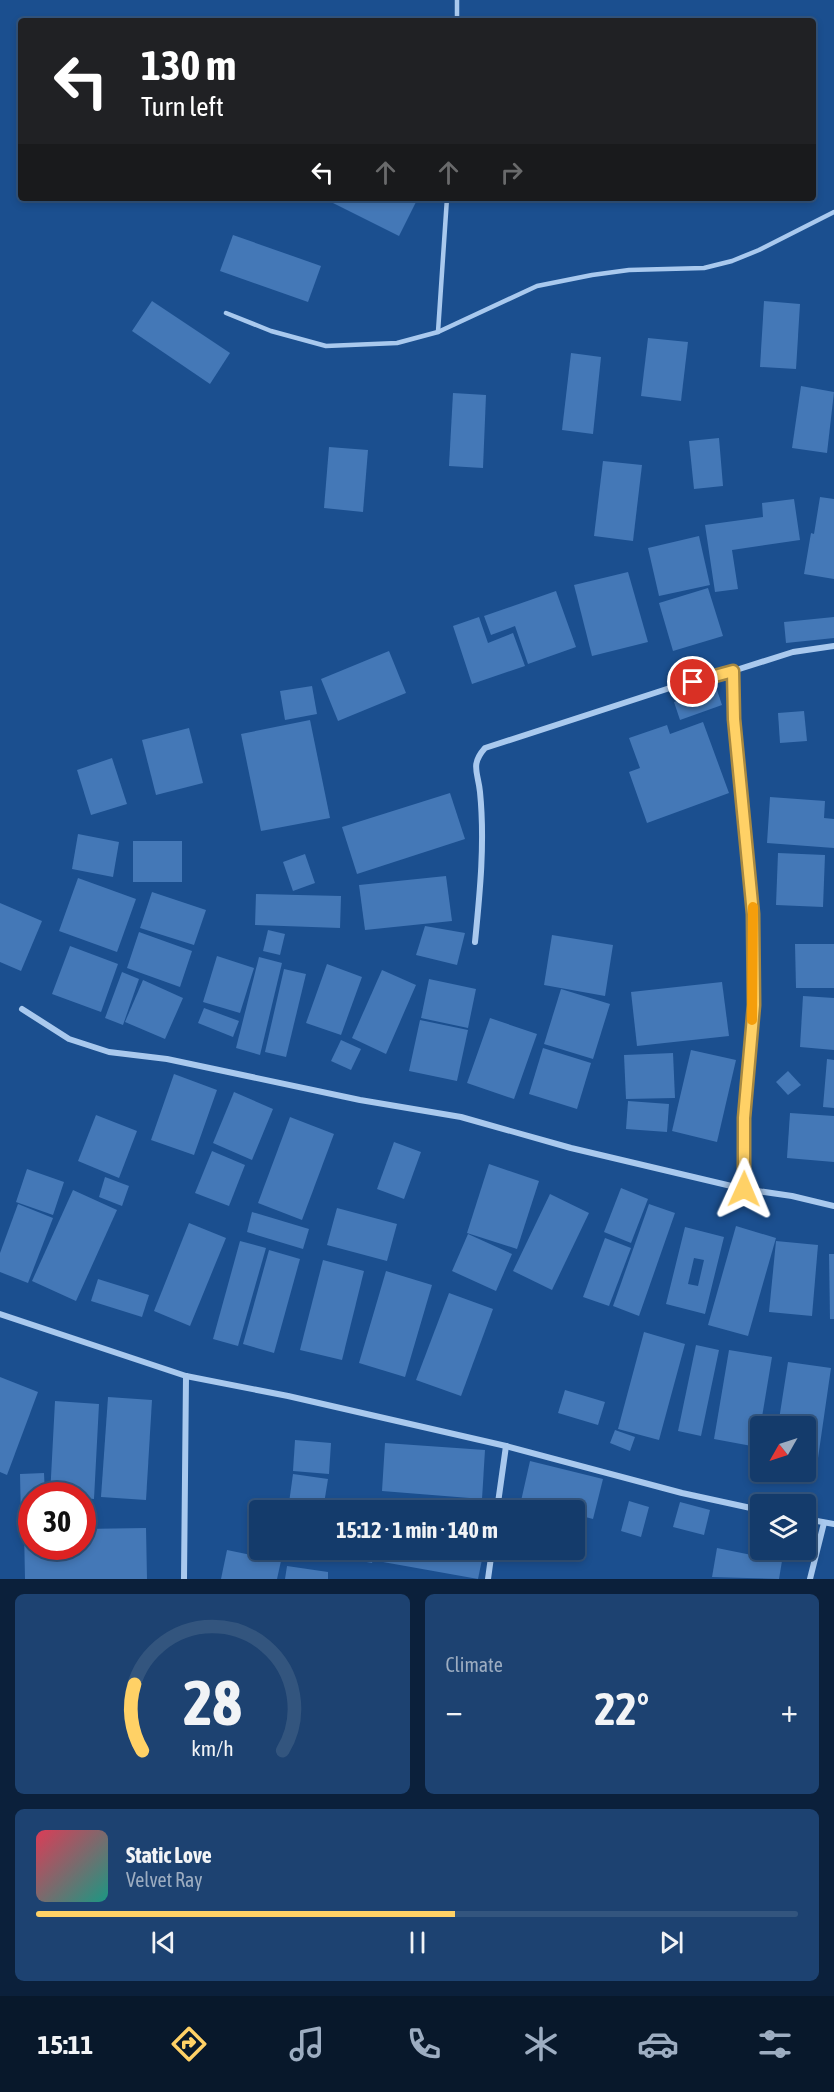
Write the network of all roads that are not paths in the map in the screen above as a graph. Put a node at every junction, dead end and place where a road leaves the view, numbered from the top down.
1 (457, 0) edge
2 (457, 18) edge
3 (447, 201) edge
4 (834, 212) edge
5 (226, 314) dead end
6 (438, 332) junction
7 (834, 646) edge
8 (733, 671) junction
9 (475, 942) dead end
10 (22, 1009) dead end
11 (744, 1189) junction
12 (834, 1206) edge
13 (0, 1314) edge
14 (186, 1376) junction
15 (506, 1446) junction
16 (498, 1500) edge
17 (750, 1508) edge
18 (816, 1521) edge
19 (824, 1523) junction
20 (834, 1524) edge
21 (491, 1560) edge
22 (184, 1579) edge
23 (488, 1579) edge
24 (810, 1579) edge

1 - 2 lane
3 - 6 lane
4 - 6 lane
5 - 6 lane
7 - 8 street
8 - 9 street
8 - 11 street
10 - 11 street
11 - 12 street
13 - 14 street
14 - 15 street
14 - 22 street
15 - 16 street
15 - 17 street
18 - 19 street
19 - 20 street
19 - 24 street
21 - 23 street

